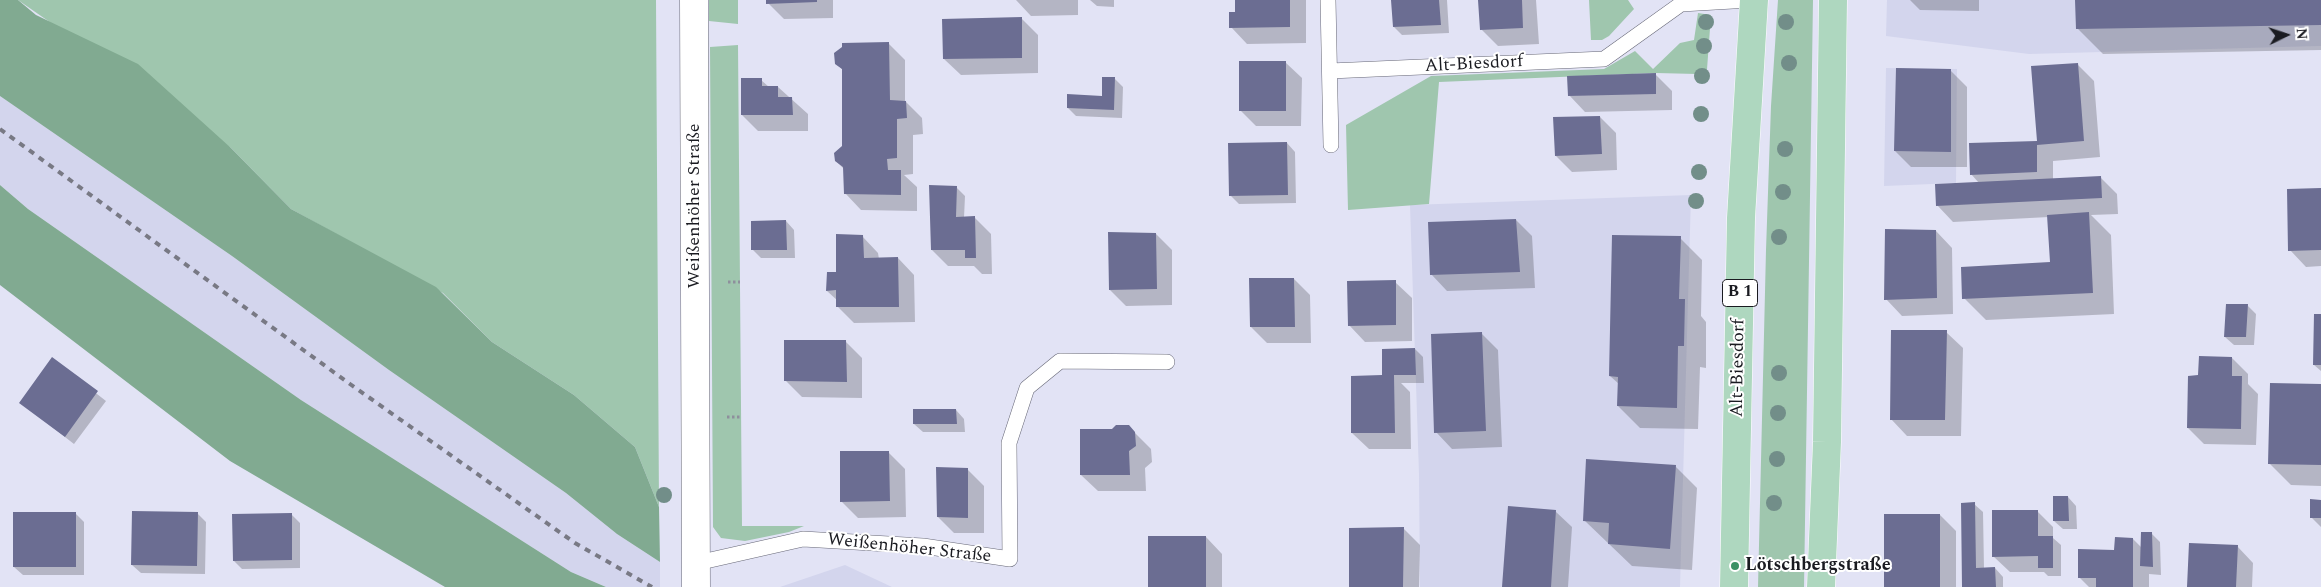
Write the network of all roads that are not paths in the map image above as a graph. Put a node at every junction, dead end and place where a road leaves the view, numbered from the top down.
1 (694, 0) edge
2 (1328, 0) edge
3 (1750, 0) edge
4 (1754, 0) edge
5 (1833, 0) edge
6 (1330, 71) junction
7 (1331, 145) dead end
8 (1167, 362) dead end
9 (696, 575) edge
10 (1734, 587) edge
11 (1821, 587) edge

1 - 9 street, Weißenhöher Straße
2 - 6 lane
3 - 6 lane, Alt-Biesdorf
4 - 10 main road, Alt-Biesdorf / B 1
5 - 11 main road
6 - 7 lane
8 - 9 lane, Weißenhöher Straße

